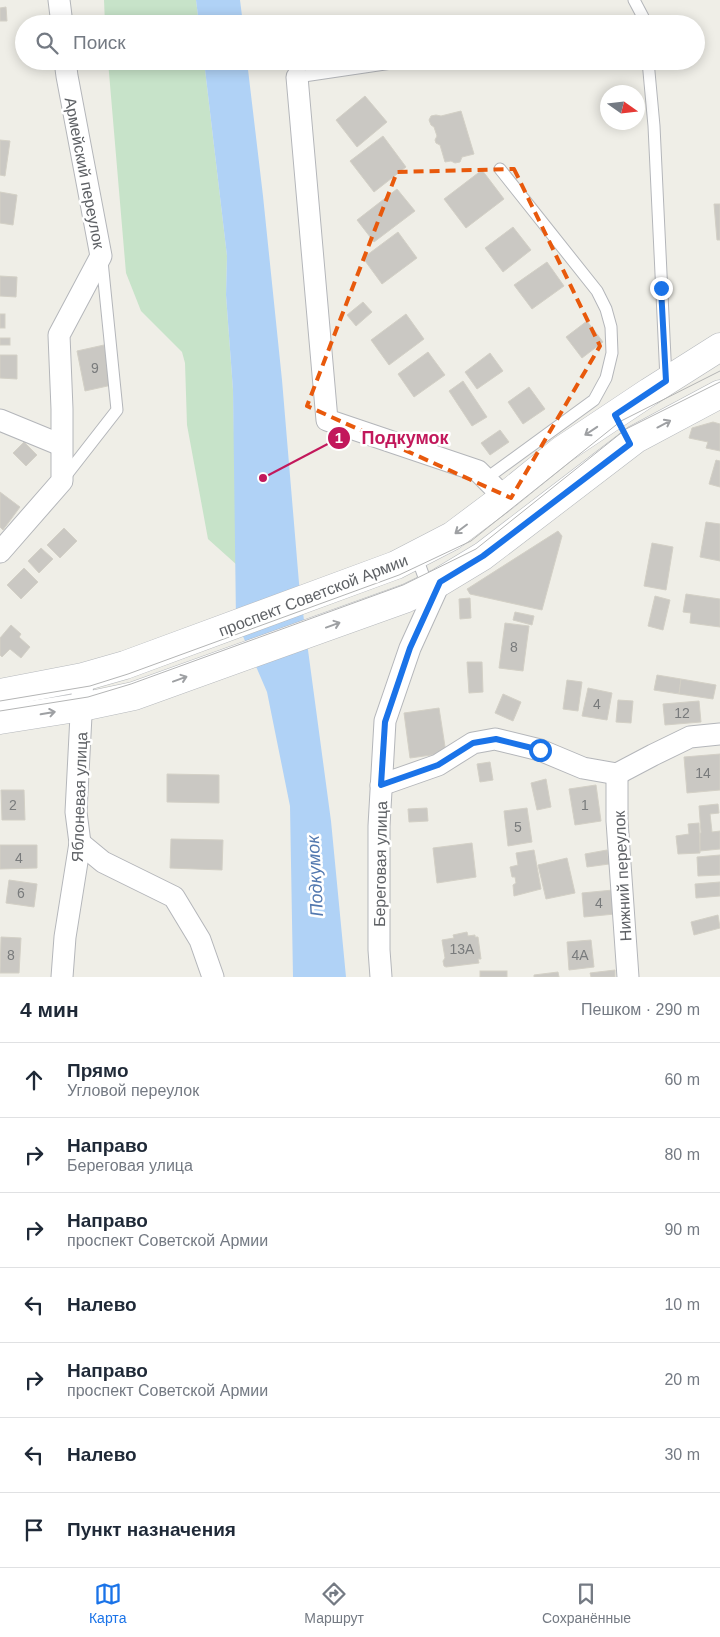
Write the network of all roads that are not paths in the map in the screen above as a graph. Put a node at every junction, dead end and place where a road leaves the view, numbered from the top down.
1 (59, 0) edge
2 (634, 0) edge
3 (61, 15) edge
4 (642, 15) edge
5 (67, 70) edge
6 (344, 70) edge
7 (649, 70) edge
8 (297, 77) joint
9 (500, 169) dead end
10 (101, 256) junction
11 (720, 347) edge
12 (666, 381) junction
13 (720, 394) edge
14 (0, 420) edge
15 (623, 430) junction
16 (61, 445) junction
17 (62, 481) junction
18 (495, 488) junction
19 (0, 552) edge
20 (406, 560) junction
21 (425, 590) junction
22 (83, 677) junction
23 (0, 693) edge
24 (82, 707) junction
25 (0, 720) edge
26 (720, 734) edge
27 (617, 774) junction
28 (381, 785) junction
29 (80, 843) junction
30 (62, 977) edge
31 (213, 977) edge
32 (381, 977) edge
33 (628, 977) edge

1 - 3 street
2 - 4 lane
5 - 10 street, Армейский переулок
6 - 8 lane
7 - 12 lane
8 - 18 street
9 - 18 lane
10 - 16 street, Армейский переулок
10 - 17 lane
11 - 12 main road, проспект Советской Армии
12 - 15 main road, проспект Советской Армии
15 -> 13 main road, проспект Советской Армии
14 - 16 street
15 -> 18 main road, проспект Советской Армии
15 - 21 main road, проспект Советской Армии
16 - 17 street, Армейский переулок
17 - 19 street
18 -> 20 main road, проспект Советской Армии
20 - 21 lane
20 - 22 main road, проспект Советской Армии
24 -> 21 main road, проспект Советской Армии
21 - 28 street, Береговая улица
22 - 23 main road, проспект Советской Армии
22 - 24 street, Яблоневая улица
25 -> 24 main road, проспект Советской Армии
24 - 29 street, Яблоневая улица
26 - 27 street
27 - 28 street
27 - 33 street, Нижний переулок
28 - 32 street, Береговая улица
29 - 30 street, Яблоневая улица
29 - 31 street

